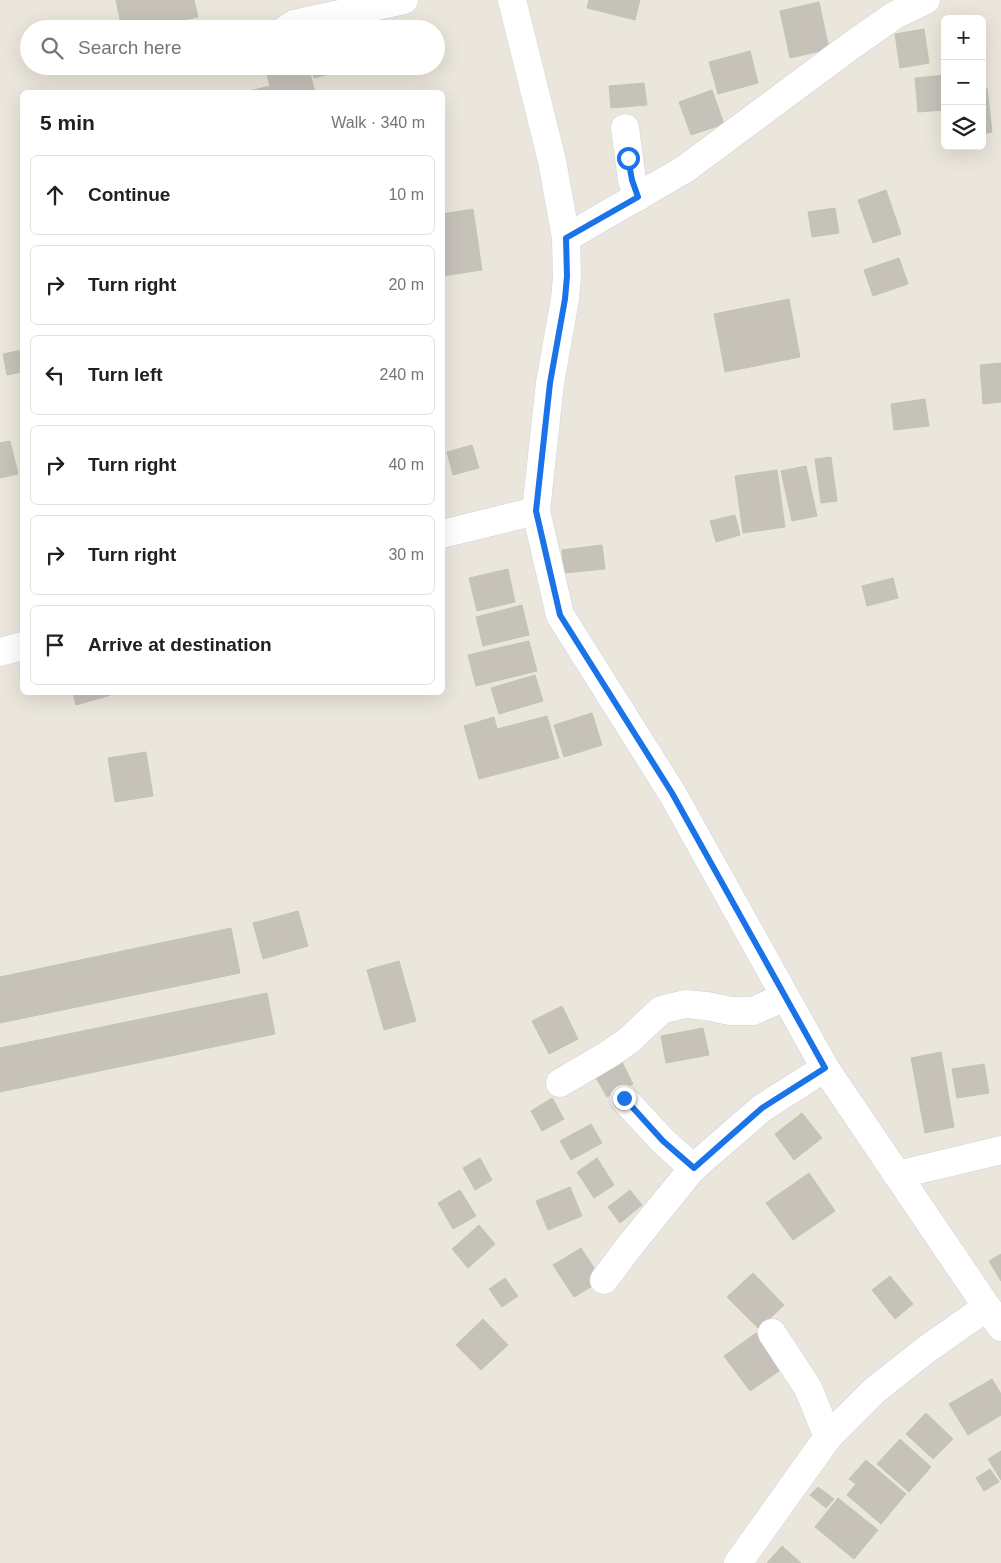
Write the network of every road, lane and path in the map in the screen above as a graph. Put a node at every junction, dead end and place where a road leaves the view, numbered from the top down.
1 (404, 0) edge
2 (512, 0) edge
3 (926, 0) edge
4 (894, 7) edge
5 (312, 20) edge
6 (625, 128) dead end
7 (638, 197) junction
8 (566, 238) junction
9 (536, 511) junction
10 (445, 533) edge
11 (20, 647) edge
12 (0, 652) edge
13 (785, 997) junction
14 (825, 1068) junction
15 (560, 1083) dead end
16 (624, 1098) dead end
17 (1001, 1150) edge
18 (694, 1168) junction
19 (897, 1176) junction
20 (604, 1280) dead end
21 (994, 1317) edge
22 (772, 1333) dead end
23 (828, 1437) junction
24 (738, 1563) edge

1 - 5 street
2 - 8 street
3 - 4 street
4 - 7 street
6 - 7 street
7 - 8 street
8 - 9 street
9 - 10 street
9 - 13 street
11 - 12 street
13 - 14 street
13 - 15 street
14 - 18 street
14 - 19 street
16 - 18 street
17 - 19 street
18 - 20 street
19 - 21 street
21 - 23 street
22 - 23 street
23 - 24 street

